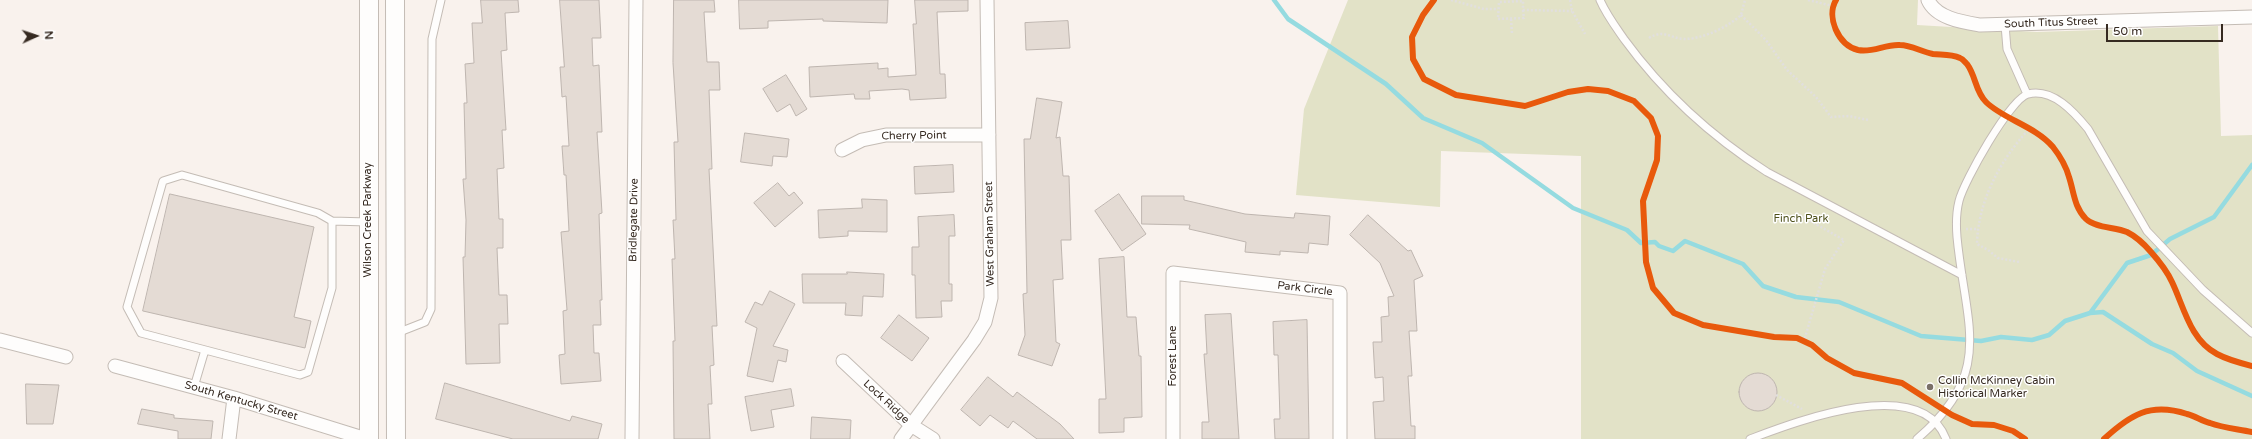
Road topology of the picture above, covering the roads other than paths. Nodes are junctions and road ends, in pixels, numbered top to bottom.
1 (369, 0) edge
2 (395, 0) edge
3 (441, 0) edge
4 (636, 0) edge
5 (987, 0) edge
6 (1600, 0) edge
7 (1928, 1) edge
8 (2252, 17) edge
9 (2006, 25) junction
10 (2027, 94) junction
11 (989, 135) junction
12 (842, 150) dead end
13 (332, 221) junction
14 (368, 222) junction
15 (1173, 273) joint
16 (1962, 275) junction
17 (397, 333) junction
18 (2252, 333) edge
19 (0, 340) edge
20 (205, 350) junction
21 (66, 357) dead end
22 (843, 361) dead end
23 (115, 366) dead end
24 (194, 388) junction
25 (234, 398) junction
26 (1937, 422) junction
27 (911, 425) junction
28 (229, 439) edge
29 (366, 439) edge
30 (369, 439) edge
31 (396, 439) edge
32 (632, 439) edge
33 (901, 439) edge
34 (933, 439) edge
35 (1172, 439) edge
36 (1340, 439) edge
37 (1750, 439) edge
38 (1918, 439) edge
39 (1946, 439) edge

1 - 14 main road, Wilson Creek Parkway
2 - 17 main road
3 - 17 lane
4 - 32 street, Bridlegate Drive
5 - 11 street, West Graham Street
6 - 16 lane
7 - 9 street, South Titus Street
8 - 9 street, South Titus Street
9 - 10 lane
10 - 16 lane
10 - 18 lane
11 - 12 street, Cherry Point
11 - 27 street, West Graham Street
13 - 14 lane
13 - 20 lane
13 - 20 lane
14 - 30 main road, Wilson Creek Parkway
15 - 35 street, Forest Lane
15 - 36 street, Park Circle
16 - 26 lane
17 - 31 main road
19 - 21 street
20 - 24 lane
22 - 27 street, Lock Ridge
23 - 24 street, South Kentucky Street
24 - 25 street, South Kentucky Street
25 - 28 street
25 - 29 street, South Kentucky Street
26 - 37 lane
26 - 38 lane
26 - 39 lane
27 - 33 street, West Graham Street
27 - 34 street, Lock Ridge

